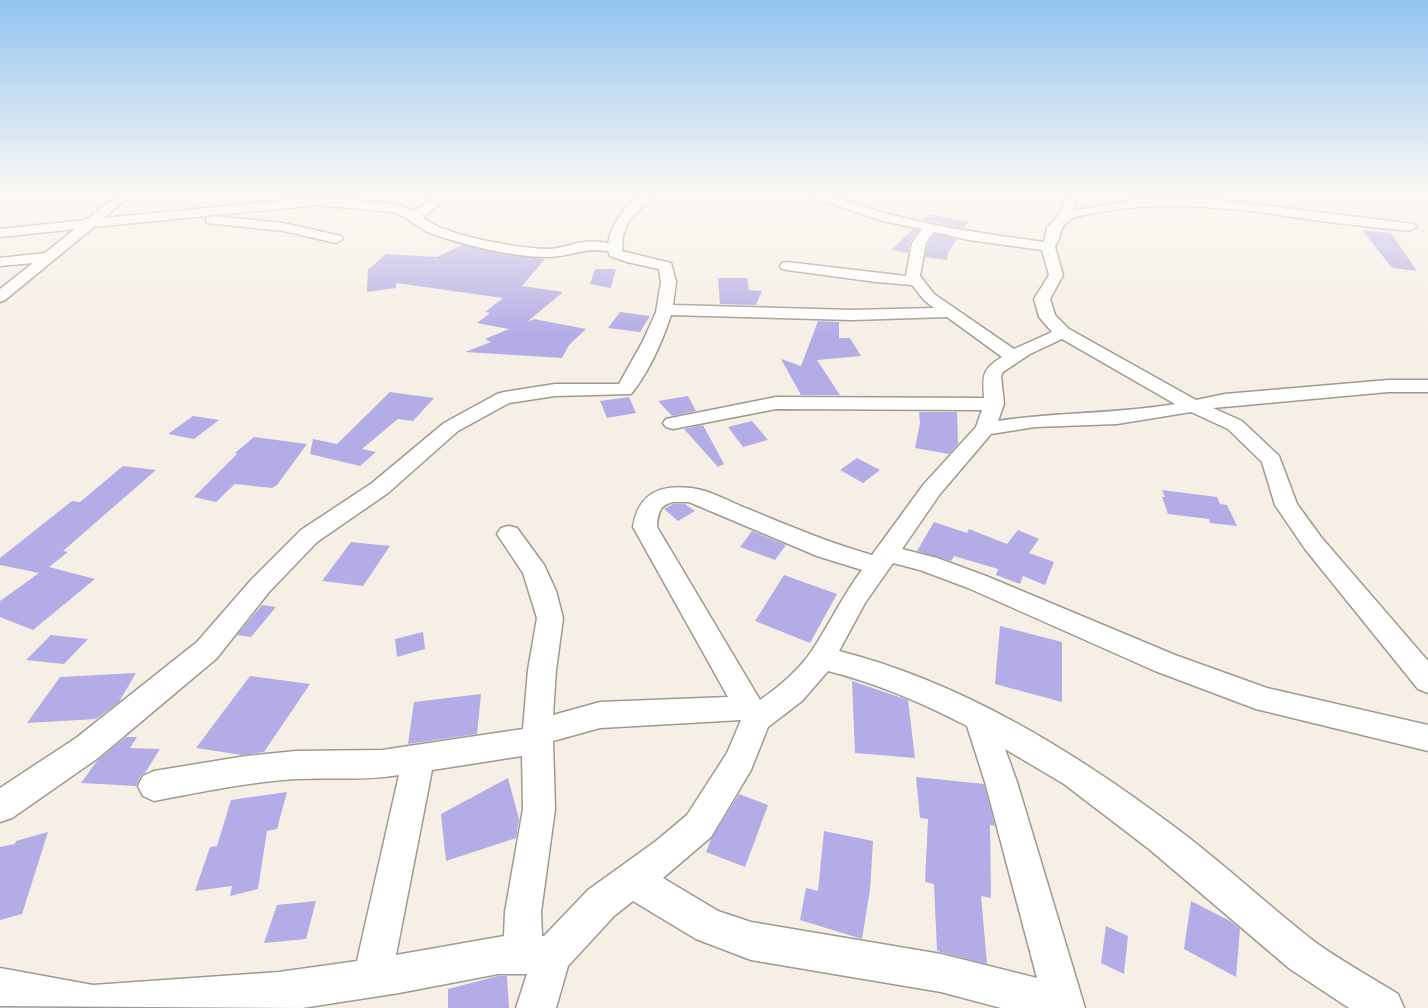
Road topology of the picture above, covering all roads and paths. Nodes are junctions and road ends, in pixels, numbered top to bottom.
1 (69, 240) edge
2 (471, 240) edge
3 (616, 240) edge
4 (921, 240) edge
5 (998, 240) edge
6 (1052, 240) edge
7 (1048, 247) junction
8 (614, 248) junction
9 (47, 257) junction
10 (0, 262) edge
11 (787, 266) dead end
12 (917, 281) junction
13 (0, 296) edge
14 (665, 310) junction
15 (951, 312) junction
16 (1063, 333) junction
17 (1014, 358) junction
18 (1428, 386) edge
19 (1191, 405) junction
20 (990, 416) junction
21 (673, 423) dead end
22 (509, 534) dead end
23 (883, 560) junction
24 (822, 658) junction
25 (1428, 681) edge
26 (753, 713) junction
27 (979, 718) junction
28 (537, 737) junction
29 (1428, 738) edge
30 (418, 758) junction
31 (154, 786) dead end
32 (0, 807) edge
33 (632, 879) junction
34 (538, 955) junction
35 (373, 978) junction
36 (0, 987) edge
37 (1065, 1007) edge
38 (536, 1008) edge
39 (1384, 1008) edge

1 - 9 street
2 - 8 street
3 - 8 street
4 - 12 street
5 - 7 street
6 - 7 street
7 - 16 street
8 - 14 street
9 - 10 street
9 - 13 street
11 - 12 street
12 - 15 street
14 - 15 street
14 - 32 street
15 - 17 street
16 - 17 street
16 - 19 street
17 - 20 street
18 - 19 street
19 - 20 street
19 - 25 street
20 - 21 street
20 - 23 street
22 - 28 street
23 - 24 street
23 - 26 street
23 - 29 street
24 - 26 street
24 - 27 street
26 - 28 street
26 - 33 street
27 - 37 street
27 - 39 street
28 - 30 street
28 - 34 street
30 - 31 street
30 - 35 street
33 - 34 street
33 - 37 street
34 - 35 street
34 - 38 street
35 - 36 street

